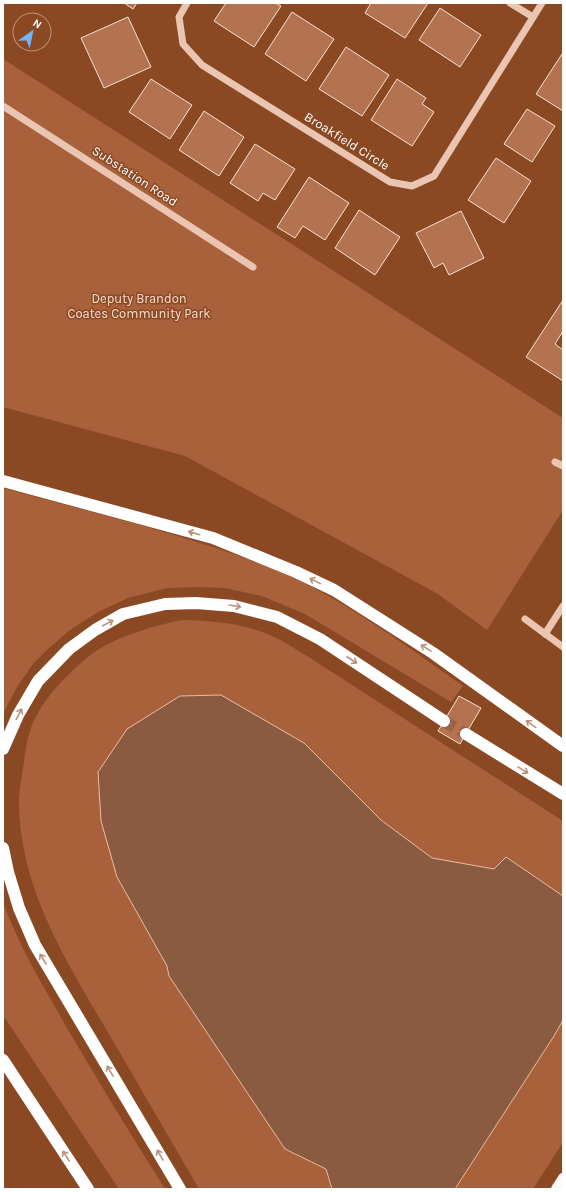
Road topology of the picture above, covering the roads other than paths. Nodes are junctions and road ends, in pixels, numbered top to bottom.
1 (187, 3) edge
2 (510, 3) edge
3 (542, 3) edge
4 (533, 17) junction
5 (3, 106) edge
6 (253, 267) dead end
7 (555, 462) dead end
8 (563, 466) edge
9 (3, 482) edge
10 (563, 606) edge
11 (525, 619) dead end
12 (545, 634) junction
13 (563, 647) edge
14 (444, 721) tunnel mouth
15 (466, 734) tunnel mouth
16 (563, 746) edge
17 (3, 749) edge
18 (563, 794) edge
19 (3, 848) edge
20 (3, 1060) edge
21 (563, 1178) edge
22 (88, 1189) edge
23 (180, 1189) edge
24 (556, 1189) edge

1 - 4 street, Broakfield Circle
2 - 4 street
3 - 4 street, Broakfield Circle
5 - 6 street, Substation Road
7 - 8 street
16 -> 9 highway
10 - 12 street
11 - 12 street
12 - 13 street
17 -> 14 highway
15 -> 18 highway
23 -> 19 highway
22 -> 20 highway
21 - 24 main road

